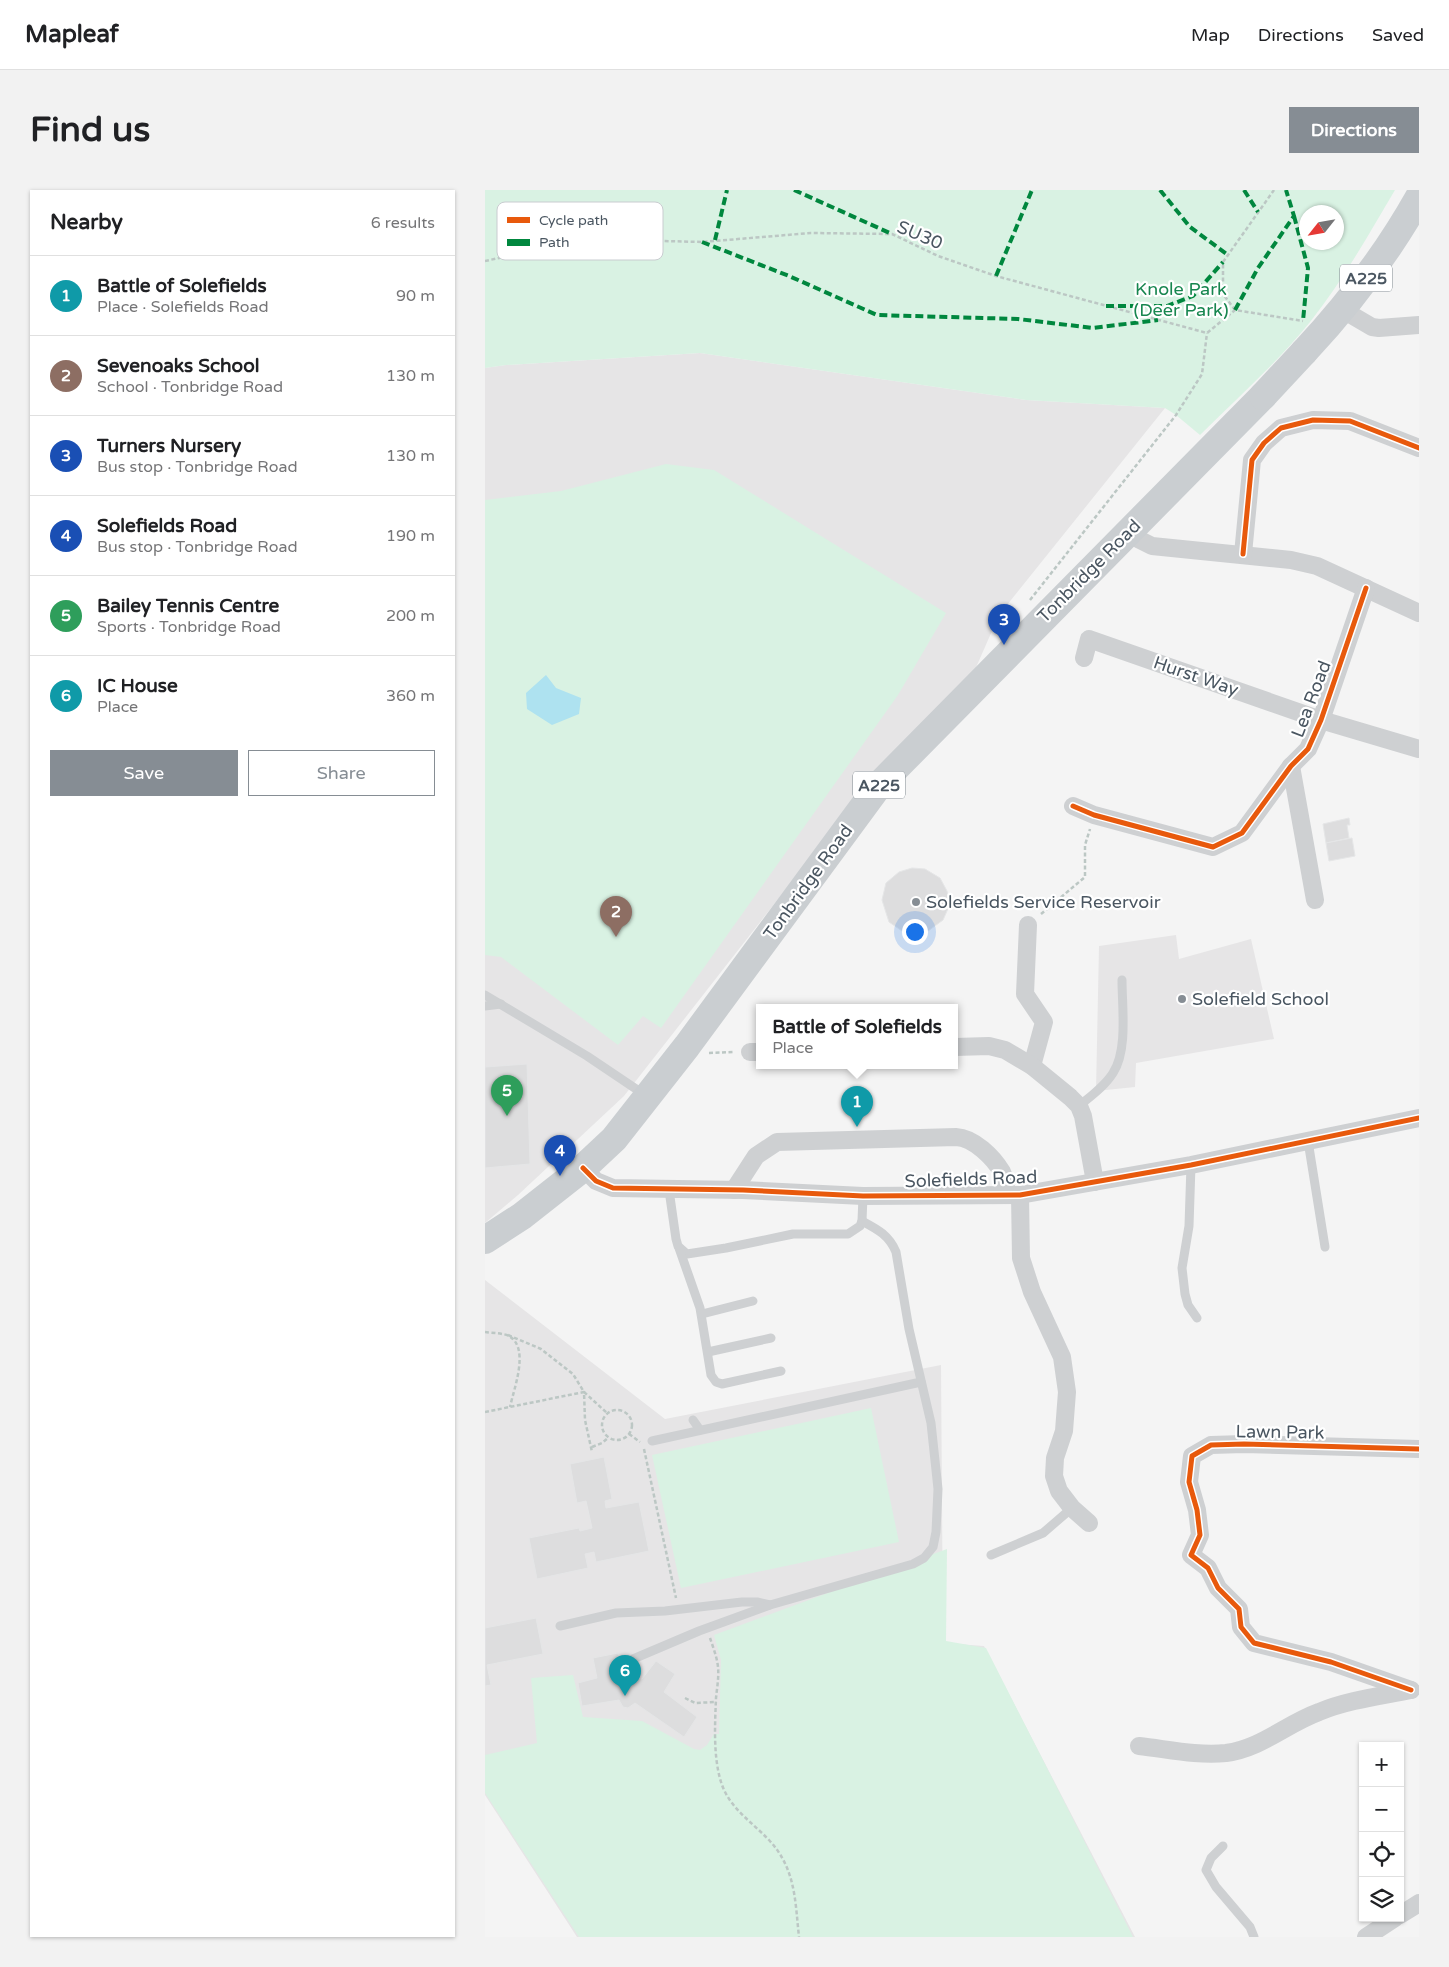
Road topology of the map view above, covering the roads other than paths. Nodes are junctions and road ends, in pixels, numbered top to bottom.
1 (1419, 197) edge
2 (1336, 317) junction
3 (1419, 325) edge
4 (1419, 448) edge
5 (1129, 530) junction
6 (1243, 554) junction
7 (1366, 588) junction
8 (1419, 613) edge
9 (1084, 658) dead end
10 (1321, 720) junction
11 (1419, 749) edge
12 (1291, 766) junction
13 (1073, 806) dead end
14 (1315, 900) dead end
15 (1028, 925) road end
16 (1121, 980) dead end
17 (485, 995) edge
18 (501, 1004) junction
19 (485, 1006) edge
20 (958, 1047) edge
21 (1032, 1066) junction
22 (647, 1097) junction
23 (1079, 1106) junction
24 (1419, 1118) edge
25 (1308, 1141) junction
26 (1191, 1165) junction
27 (583, 1168) junction
28 (1095, 1182) junction
29 (669, 1190) junction
30 (735, 1190) junction
31 (1014, 1195) junction
32 (863, 1196) junction
33 (862, 1221) junction
34 (485, 1240) edge
35 (678, 1246) junction
36 (1325, 1247) dead end
37 (753, 1301) dead end
38 (702, 1314) junction
39 (1197, 1318) dead end
40 (771, 1338) dead end
41 (708, 1352) junction
42 (781, 1371) dead end
43 (921, 1382) junction
44 (693, 1420) dead end
45 (700, 1430) junction
46 (652, 1441) dead end
47 (1419, 1449) edge
48 (1072, 1508) junction
49 (1089, 1523) dead end
50 (991, 1555) dead end
51 (771, 1606) junction
52 (560, 1626) dead end
53 (633, 1659) dead end
54 (1415, 1692) edge
55 (1139, 1746) dead end
56 (1223, 1846) dead end
57 (1419, 1903) edge
58 (1404, 1912) edge
59 (1389, 1922) edge
60 (1254, 1937) edge
61 (1366, 1937) edge

1 - 2 main road, A225
2 - 3 street
2 - 5 main road, Tonbridge Road / A225, bridge
4 - 6 street
5 - 6 street
5 - 22 main road, Tonbridge Road / A225
6 - 7 street
7 - 8 street
7 - 10 street, Lea Road
9 - 10 street, Hurst Way
10 - 11 street, Hurst Way
10 - 12 street, Lea Road
12 - 13 street, Lea Road
12 - 14 street
15 - 21 street
16 - 23 lane
17 - 18 lane
18 - 19 lane
18 - 22 lane
20 - 21 street
21 - 23 street
22 - 27 main road, Tonbridge Road / A225
23 - 28 street
24 - 25 street, Solefields Road
25 - 26 street, Solefields Road
25 - 36 lane
26 - 28 street, Solefields Road
26 - 39 lane
27 - 29 street, Solefields Road
27 - 34 main road, Tonbridge Road / A225
28 - 31 street, Solefields Road
29 - 30 street, Solefields Road
29 - 35 lane
30 - 31 street
30 - 32 street, Solefields Road
31 - 32 street, Solefields Road
31 - 48 street
32 - 33 lane
33 - 35 lane
33 - 43 lane
35 - 38 lane
37 - 38 lane
38 - 41 lane
40 - 41 lane
41 - 42 lane
43 - 45 lane
43 - 51 lane
44 - 45 lane
45 - 46 lane
47 - 54 street, Lawn Park
48 - 49 street
48 - 50 lane
51 - 52 lane
51 - 53 lane
54 - 55 street
56 - 60 lane
57 - 58 street
59 - 61 street

